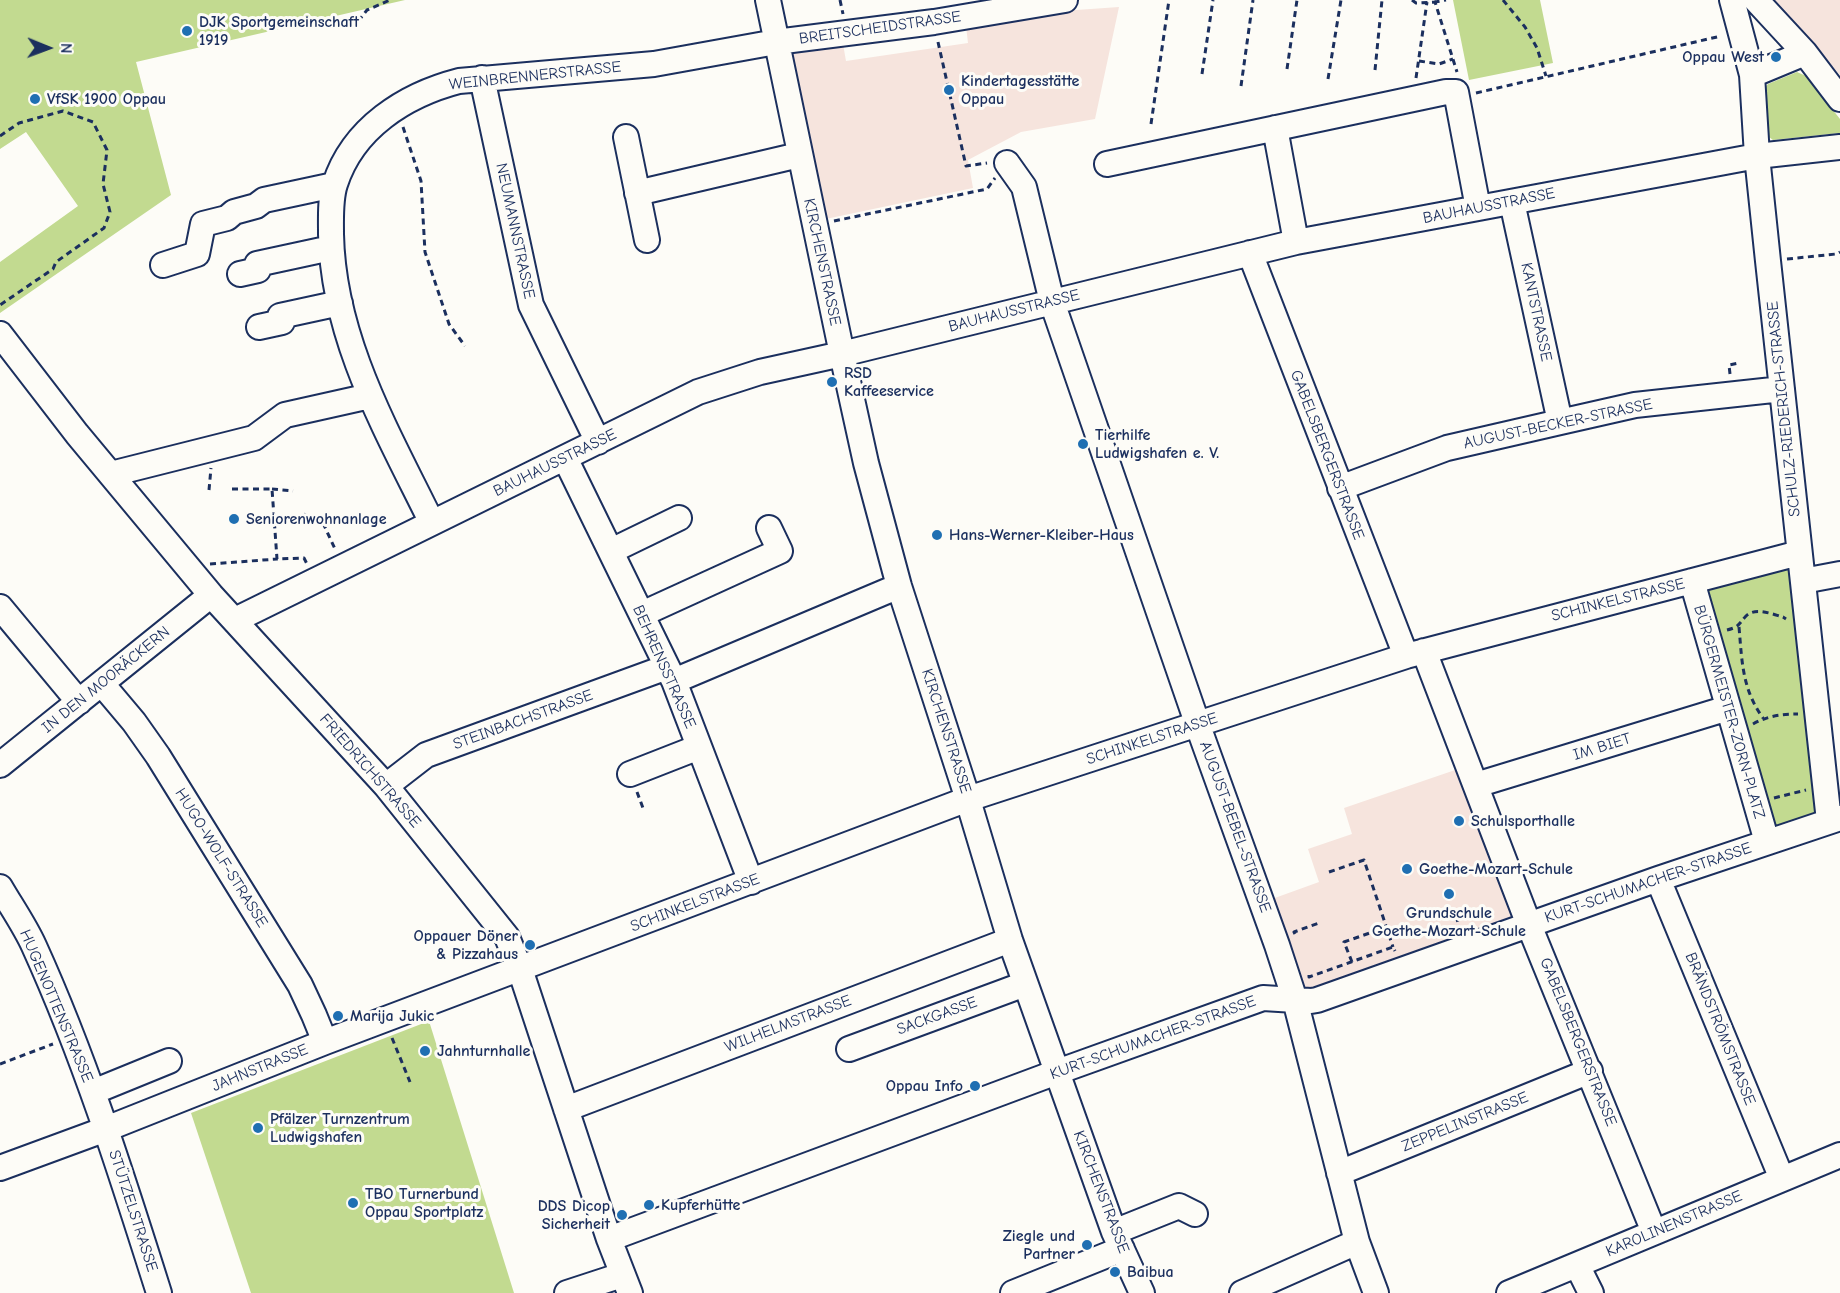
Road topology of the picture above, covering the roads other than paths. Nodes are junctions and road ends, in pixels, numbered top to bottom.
1 (768, 0) edge
2 (1065, 0) edge
3 (1732, 0) edge
4 (1756, 0) edge
5 (983, 7) edge
6 (776, 42) junction
7 (1805, 53) junction
8 (1752, 75) junction
9 (482, 78) junction
10 (1840, 99) edge
11 (1275, 128) junction
12 (626, 137) dead end
13 (1840, 147) edge
14 (799, 155) junction
15 (1757, 156) junction
16 (1007, 163) road end
17 (1107, 164) dead end
18 (334, 185) junction
19 (637, 193) junction
20 (1512, 202) junction
21 (1478, 208) junction
22 (646, 240) dead end
23 (1296, 242) junction
24 (331, 248) junction
25 (1250, 253) junction
26 (163, 265) dead end
27 (240, 274) dead end
28 (1052, 302) junction
29 (340, 303) junction
30 (259, 327) dead end
31 (0, 334) edge
32 (842, 354) junction
33 (1782, 389) junction
34 (370, 396) junction
35 (1560, 422) junction
36 (598, 442) junction
37 (565, 458) junction
38 (111, 474) junction
39 (1340, 488) junction
40 (680, 518) dead end
41 (432, 523) junction
42 (769, 528) dead end
43 (610, 551) junction
44 (1799, 553) junction
45 (1840, 574) edge
46 (1692, 581) junction
47 (1803, 581) junction
48 (899, 586) junction
49 (212, 595) junction
50 (0, 607) edge
51 (642, 614) junction
52 (235, 620) junction
53 (1415, 653) junction
54 (671, 674) junction
55 (102, 684) junction
56 (79, 702) junction
57 (1728, 708) junction
58 (1198, 724) junction
59 (699, 747) junction
60 (0, 765) edge
61 (630, 774) dead end
62 (1476, 785) junction
63 (386, 786) junction
64 (968, 799) junction
65 (1835, 819) edge
66 (1767, 842) junction
67 (1658, 879) junction
68 (751, 882) junction
69 (0, 887) edge
70 (1529, 925) junction
71 (1010, 940) junction
72 (520, 969) junction
73 (1025, 984) junction
74 (1295, 1000) junction
75 (325, 1042) junction
76 (849, 1049) dead end
77 (169, 1061) dead end
78 (1590, 1071) junction
79 (1057, 1072) junction
80 (93, 1092) junction
81 (566, 1109) junction
82 (106, 1129) junction
83 (1840, 1155) edge
84 (0, 1168) edge
85 (1339, 1173) junction
86 (1782, 1179) junction
87 (1195, 1214) dead end
88 (1654, 1232) junction
89 (609, 1239) junction
90 (1118, 1241) junction
91 (1357, 1242) junction
92 (1576, 1265) junction
93 (626, 1284) edge
94 (159, 1293) edge
95 (567, 1293) edge
96 (1013, 1293) edge
97 (1142, 1293) edge
98 (1242, 1293) edge
99 (1376, 1293) edge
100 (1509, 1293) edge
101 (1592, 1293) edge

1 - 6 street, KIRCHENSTRASSE
2 - 5 street, BREITSCHEIDSTRASSE
3 - 8 street, SCHULZ-RIEDERICH-STRASSE
4 - 7 street
5 - 6 street, BREITSCHEIDSTRASSE
6 - 9 street, WEINBRENNERSTRASSE
6 - 14 street, KIRCHENSTRASSE
7 - 8 street
7 - 10 street
8 - 15 street, SCHULZ-RIEDERICH-STRASSE
9 - 18 street, WEINBRENNERSTRASSE
9 - 36 street, NEUMANNSTRASSE
11 - 17 street
11 - 21 street
11 - 23 street
12 - 19 street
13 - 15 street, BAUHAUSSTRASSE
14 - 19 street
14 - 32 street, KIRCHENSTRASSE
15 - 20 street, BAUHAUSSTRASSE
15 - 33 street, SCHULZ-RIEDERICH-STRASSE
16 - 28 street, AUGUST-BEBEL-STRASSE
18 - 24 street, WEINBRENNERSTRASSE
18 - 26 street
19 - 22 street
20 - 21 street, BAUHAUSSTRASSE
20 - 35 street, KANTSTRASSE
21 - 23 street, BAUHAUSSTRASSE
23 - 25 street, BAUHAUSSTRASSE
24 - 27 street
24 - 29 street, WEINBRENNERSTRASSE
25 - 28 street, BAUHAUSSTRASSE
25 - 39 street, GABELSBERGERSTRASSE
28 - 32 street, BAUHAUSSTRASSE
28 - 58 street, AUGUST-BEBEL-STRASSE
29 - 30 street
29 - 34 street, WEINBRENNERSTRASSE
31 - 38 street, FRIEDRICHSTRASSE
32 - 36 street, BAUHAUSSTRASSE
32 - 48 street, KIRCHENSTRASSE
33 - 35 street, AUGUST-BECKER-STRASSE
33 - 44 street, SCHULZ-RIEDERICH-STRASSE
34 - 38 street
34 - 41 street, WEINBRENNERSTRASSE
35 - 39 street, AUGUST-BECKER-STRASSE
36 - 37 street, BAUHAUSSTRASSE
37 - 41 street, BAUHAUSSTRASSE
37 - 43 street, BEHRENSSTRASSE
38 - 49 street, FRIEDRICHSTRASSE
39 - 53 street, GABELSBERGERSTRASSE
40 - 43 street
41 - 52 street, BAUHAUSSTRASSE
42 - 51 street
43 - 51 street, BEHRENSSTRASSE
44 - 46 street, SCHINKELSTRASSE
44 - 47 street, SCHULZ-RIEDERICH-STRASSE
45 - 47 street
46 - 53 street, SCHINKELSTRASSE
46 - 57 street, BÜRGERMEISTER-ZORN-PLATZ
47 - 65 street, SCHULZ-RIEDERICH-STRASSE
48 - 54 street, STEINBACHSTRASSE
48 - 64 street, KIRCHENSTRASSE
49 - 52 street, FRIEDRICHSTRASSE
49 - 55 street, IN DEN MOORÄCKERN
50 - 56 street
51 - 54 street, BEHRENSSTRASSE
52 - 63 street, FRIEDRICHSTRASSE
53 - 58 street, SCHINKELSTRASSE
53 - 62 street, GABELSBERGERSTRASSE
54 - 59 street, BEHRENSSTRASSE
54 - 63 street, STEINBACHSTRASSE
55 - 56 street, IN DEN MOORÄCKERN
55 - 75 street, HUGO-WOLF-STRASSE
56 - 60 street, IN DEN MOORÄCKERN
57 - 62 street, IM BIET
57 - 66 street, BÜRGERMEISTER-ZORN-PLATZ
58 - 64 street, SCHINKELSTRASSE
58 - 74 street, AUGUST-BEBEL-STRASSE
59 - 61 street
59 - 68 street, BEHRENSSTRASSE
62 - 70 street, GABELSBERGERSTRASSE
63 - 72 street, FRIEDRICHSTRASSE
64 - 68 street, SCHINKELSTRASSE
64 - 71 street, KIRCHENSTRASSE
65 - 66 street, KURT-SCHUMACHER-STRASSE
66 - 67 street, KURT-SCHUMACHER-STRASSE
67 - 70 street, KURT-SCHUMACHER-STRASSE
67 - 86 street, BRÄNDSTRÖMSTRASSE
68 - 72 street, SCHINKELSTRASSE
69 - 80 street, HUGENOTTENSTRASSE
70 - 74 street, KURT-SCHUMACHER-STRASSE
70 - 78 street, GABELSBERGERSTRASSE
71 - 73 street, KIRCHENSTRASSE
71 - 81 street, WILHELMSTRASSE
72 - 75 street, JAHNSTRASSE
72 - 81 street, FRIEDRICHSTRASSE
73 - 76 street, SACKGASSE
73 - 79 street, KIRCHENSTRASSE
74 - 79 street, KURT-SCHUMACHER-STRASSE
74 - 85 street, AUGUST-BEBEL-STRASSE
75 - 82 street, JAHNSTRASSE
77 - 80 street
78 - 85 street, ZEPPELINSTRASSE
78 - 88 street, GABELSBERGERSTRASSE
79 - 89 street, KURT-SCHUMACHER-STRASSE
79 - 90 street, KIRCHENSTRASSE
80 - 82 street, HUGENOTTENSTRASSE
81 - 89 street, FRIEDRICHSTRASSE
82 - 84 street, JAHNSTRASSE
82 - 94 street, STÜTZELSTRASSE
83 - 86 street, KAROLINENSTRASSE
85 - 91 street, AUGUST-BEBEL-STRASSE
86 - 88 street, KAROLINENSTRASSE
87 - 90 street
88 - 92 street, KAROLINENSTRASSE
89 - 93 street, FRIEDRICHSTRASSE
90 - 96 street
90 - 97 street, KIRCHENSTRASSE
91 - 98 street
91 - 99 street, AUGUST-BEBEL-STRASSE
92 - 100 street, KAROLINENSTRASSE
92 - 101 street
93 - 95 street, FRIEDRICHSTRASSE

